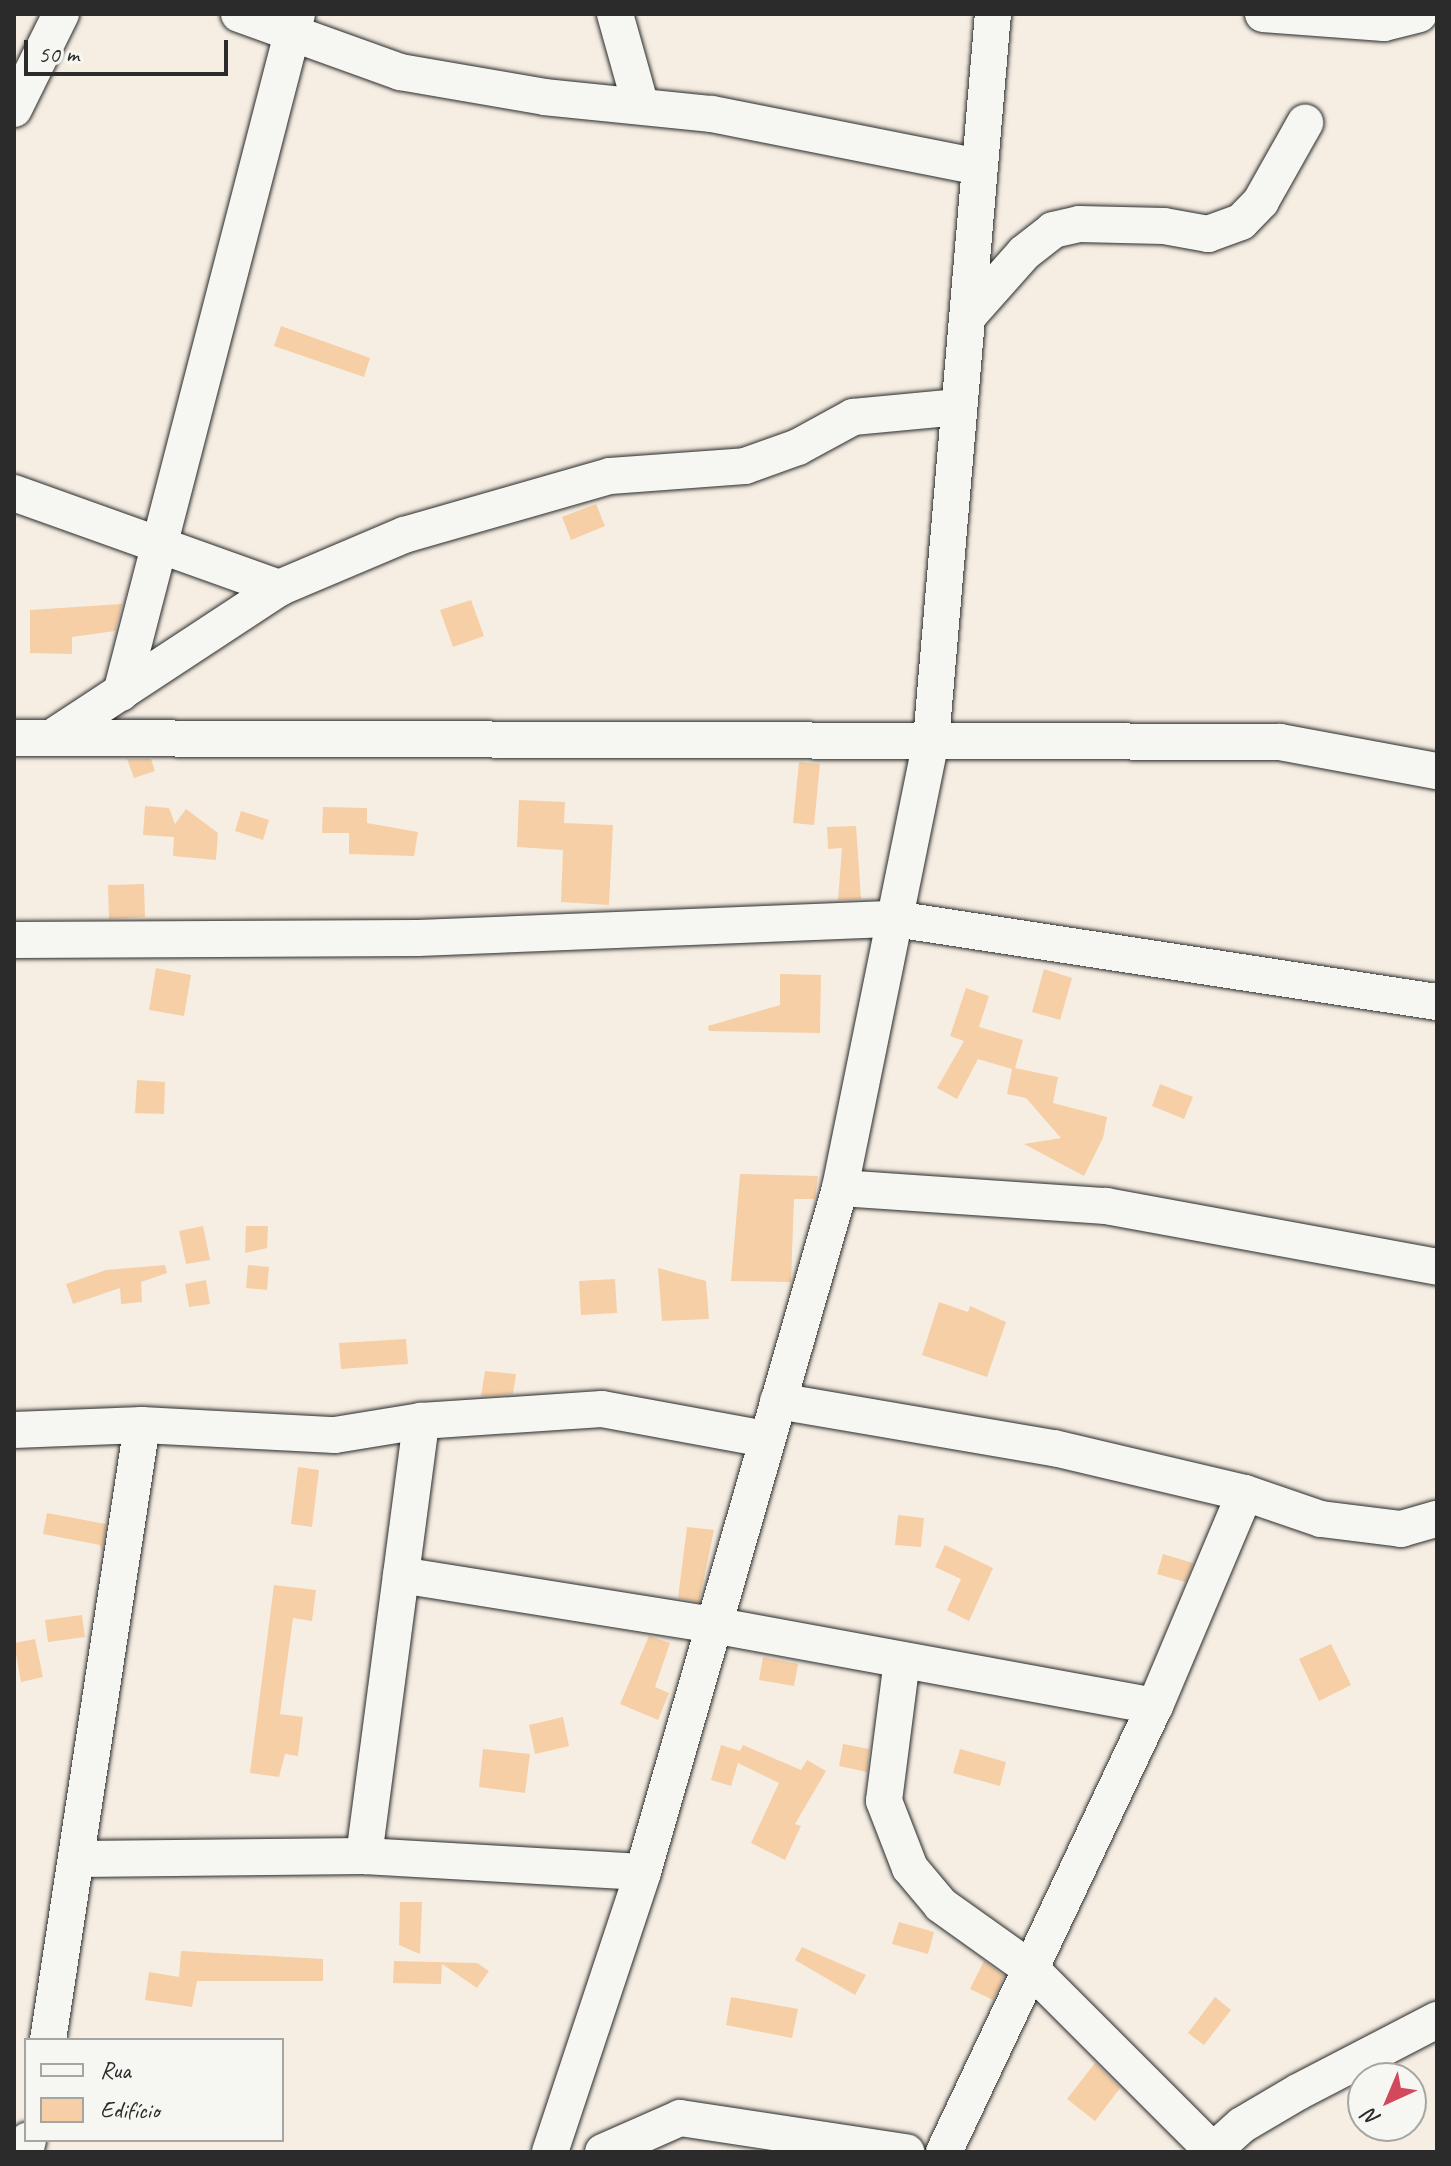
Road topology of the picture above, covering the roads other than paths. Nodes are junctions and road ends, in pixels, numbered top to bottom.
1 (61, 14) edge
2 (239, 14) edge
3 (615, 14) edge
4 (993, 14) edge
5 (1263, 14) edge
6 (1419, 14) edge
7 (294, 24) edge
8 (640, 103) junction
9 (14, 109) edge
10 (1305, 123) dead end
11 (979, 167) junction
12 (969, 315) junction
13 (959, 407) junction
14 (14, 493) edge
15 (157, 544) junction
16 (279, 588) junction
17 (121, 693) junction
18 (57, 734) junction
19 (14, 738) edge
20 (931, 741) junction
21 (1437, 771) edge
22 (895, 919) junction
23 (14, 940) edge
24 (1437, 1002) edge
25 (840, 1188) junction
26 (1437, 1267) edge
27 (778, 1401) junction
28 (421, 1421) junction
29 (142, 1425) junction
30 (14, 1430) edge
31 (765, 1439) junction
32 (1245, 1493) junction
33 (1437, 1519) edge
34 (401, 1575) junction
35 (713, 1625) junction
36 (902, 1660) junction
37 (1155, 1706) junction
38 (364, 1856) junction
39 (79, 1859) junction
40 (643, 1872) junction
41 (1032, 1970) junction
42 (1437, 2020) edge
43 (48, 2038) edge
44 (550, 2152) edge
45 (603, 2152) edge
46 (906, 2152) edge
47 (944, 2152) edge
48 (1213, 2152) edge

1 - 9 street
2 - 7 street
3 - 8 street
4 - 11 street
5 - 6 street
7 - 8 street
7 - 15 street
8 - 11 street
10 - 12 street
11 - 12 street
12 - 13 street
13 - 16 street
13 - 20 street
14 - 15 street
15 - 16 street
15 - 17 street
16 - 17 street
17 - 18 street
18 - 19 street
18 - 20 street
20 - 21 street
20 - 22 street
22 - 23 street
22 - 24 street
22 - 25 street
25 - 26 street
25 - 27 street
27 - 31 street
27 - 32 street
28 - 29 street
28 - 31 street
28 - 34 street
29 - 30 street
29 - 39 street
31 - 35 street
32 - 33 street
32 - 37 street
34 - 35 street
34 - 38 street
35 - 36 street
35 - 40 street
36 - 37 street
36 - 41 street
37 - 41 street
38 - 39 street
38 - 40 street
39 - 43 street
40 - 44 street
41 - 47 street
41 - 48 street
42 - 48 street
45 - 46 street

